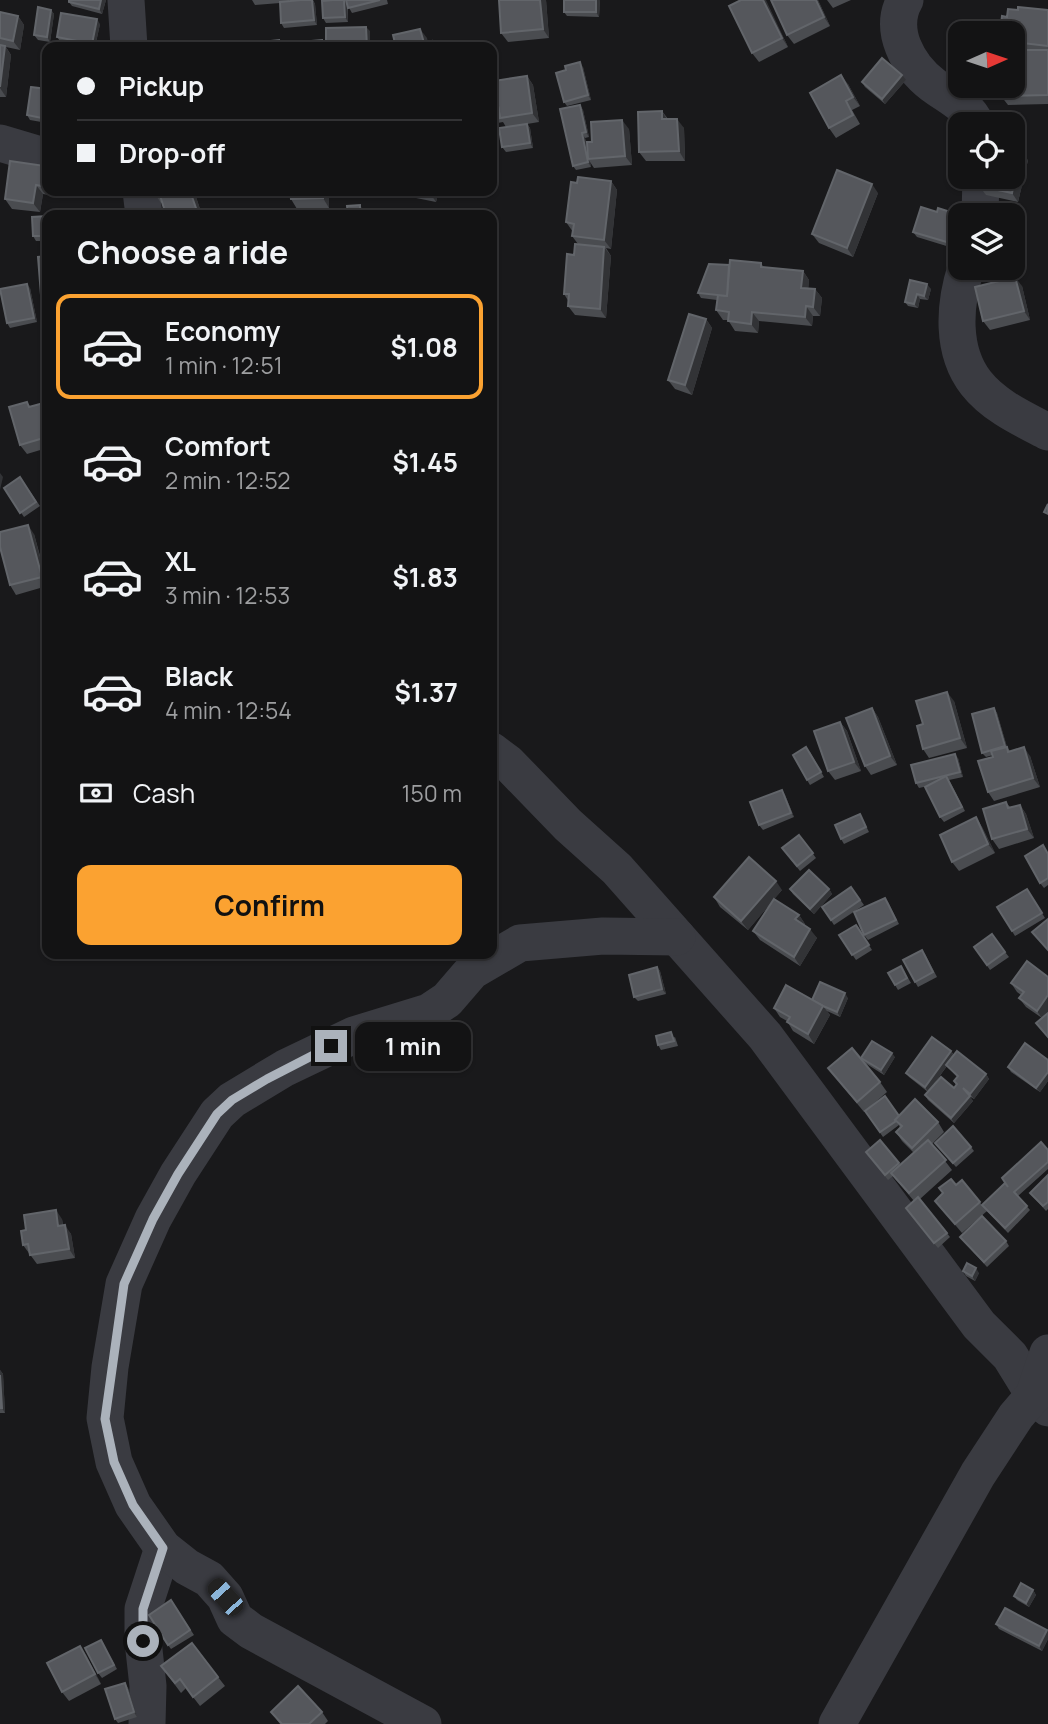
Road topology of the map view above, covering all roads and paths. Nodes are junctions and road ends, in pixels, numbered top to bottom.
1 (126, 0) edge
2 (905, 0) edge
3 (129, 42) edge
4 (970, 112) edge
5 (2, 154) edge
6 (42, 157) edge
7 (962, 280) edge
8 (1048, 432) edge
9 (497, 755) edge
10 (677, 937) junction
11 (497, 956) edge
12 (493, 959) edge
13 (1048, 1353) edge
14 (1041, 1401) edge
15 (163, 1548) junction
16 (147, 1724) edge
17 (423, 1724) edge
18 (837, 1724) edge

1 - 3 street
2 - 4 street
5 - 6 street
7 - 8 street
9 - 10 street
10 - 11 street
10 - 14 street
12 - 15 street
13 - 14 street
14 - 18 street
15 - 16 street
15 - 17 street

